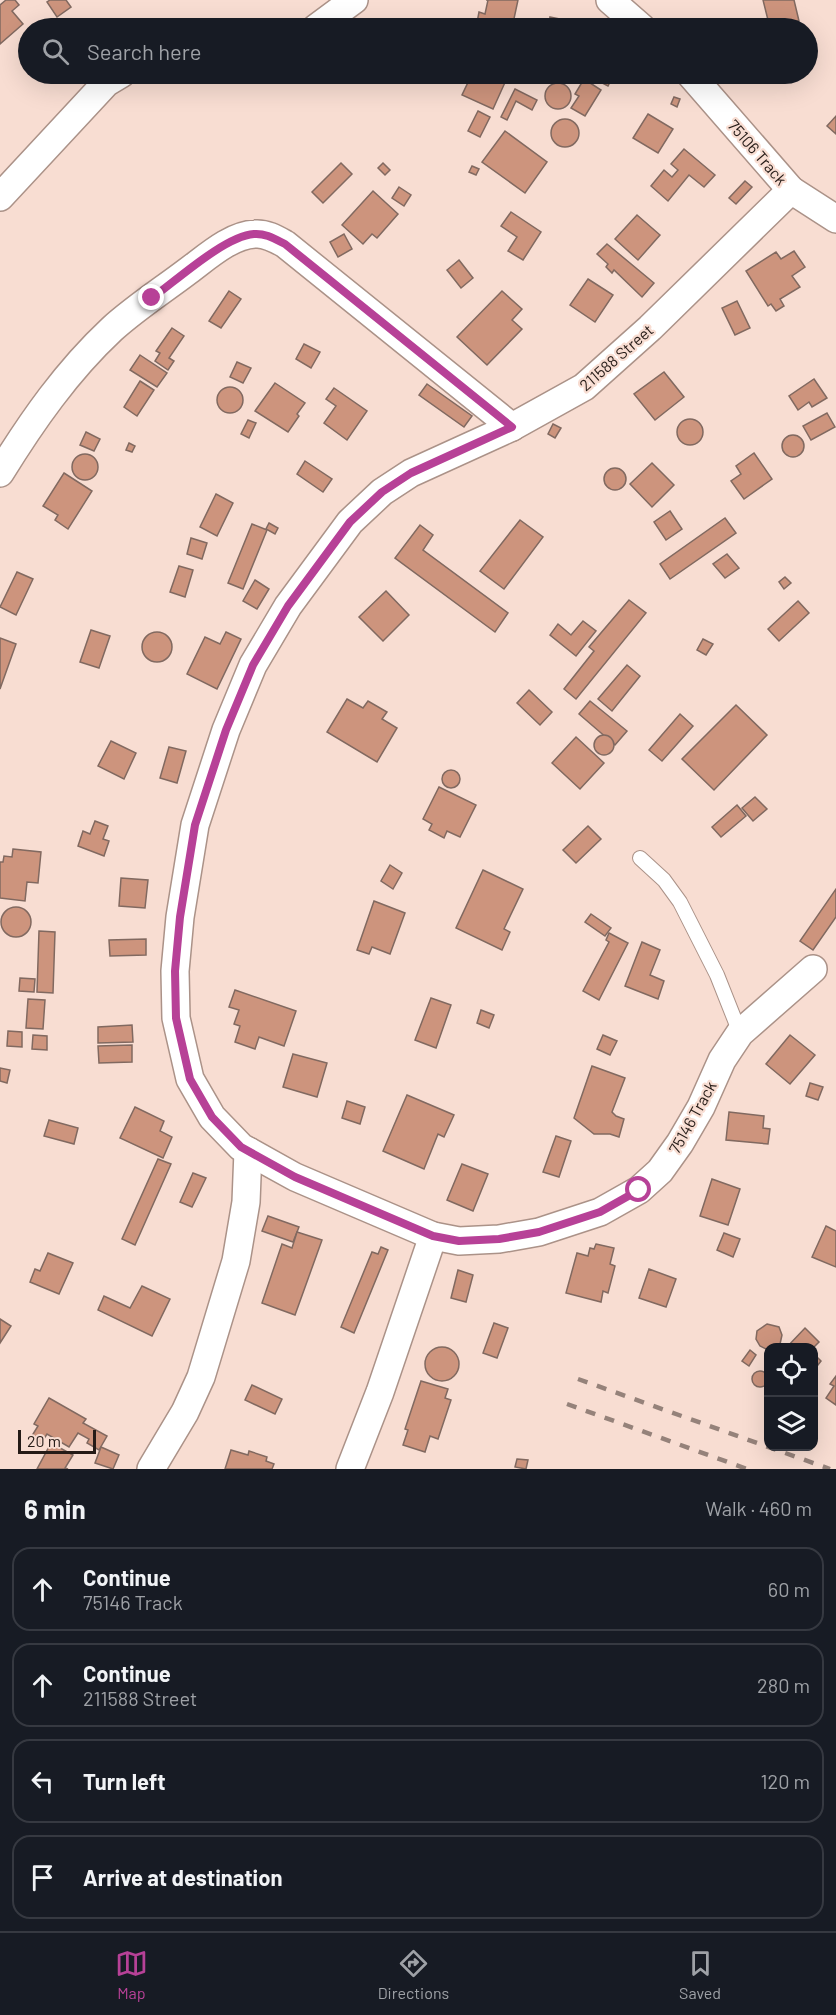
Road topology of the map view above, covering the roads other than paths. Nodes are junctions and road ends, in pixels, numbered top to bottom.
1 (354, 0) edge
2 (610, 0) edge
3 (330, 18) edge
4 (631, 18) edge
5 (105, 84) edge
6 (699, 84) edge
7 (791, 190) junction
8 (0, 197) edge
9 (836, 219) edge
10 (512, 427) junction
11 (0, 473) edge
12 (640, 858) dead end
13 (813, 969) dead end
14 (740, 1033) junction
15 (248, 1151) junction
16 (433, 1236) junction
17 (151, 1469) edge
18 (350, 1469) edge

1 - 3 street
2 - 4 street
5 - 8 street
6 - 7 street, 75106 Track
7 - 9 street, 75106 Track
7 - 10 street, 211588 Street
10 - 11 street
10 - 15 street, 211588 Street
12 - 14 lane
13 - 14 street, 75146 Track
14 - 16 street, 75146 Track
15 - 16 street, 211588 Street
15 - 17 street
16 - 18 street

